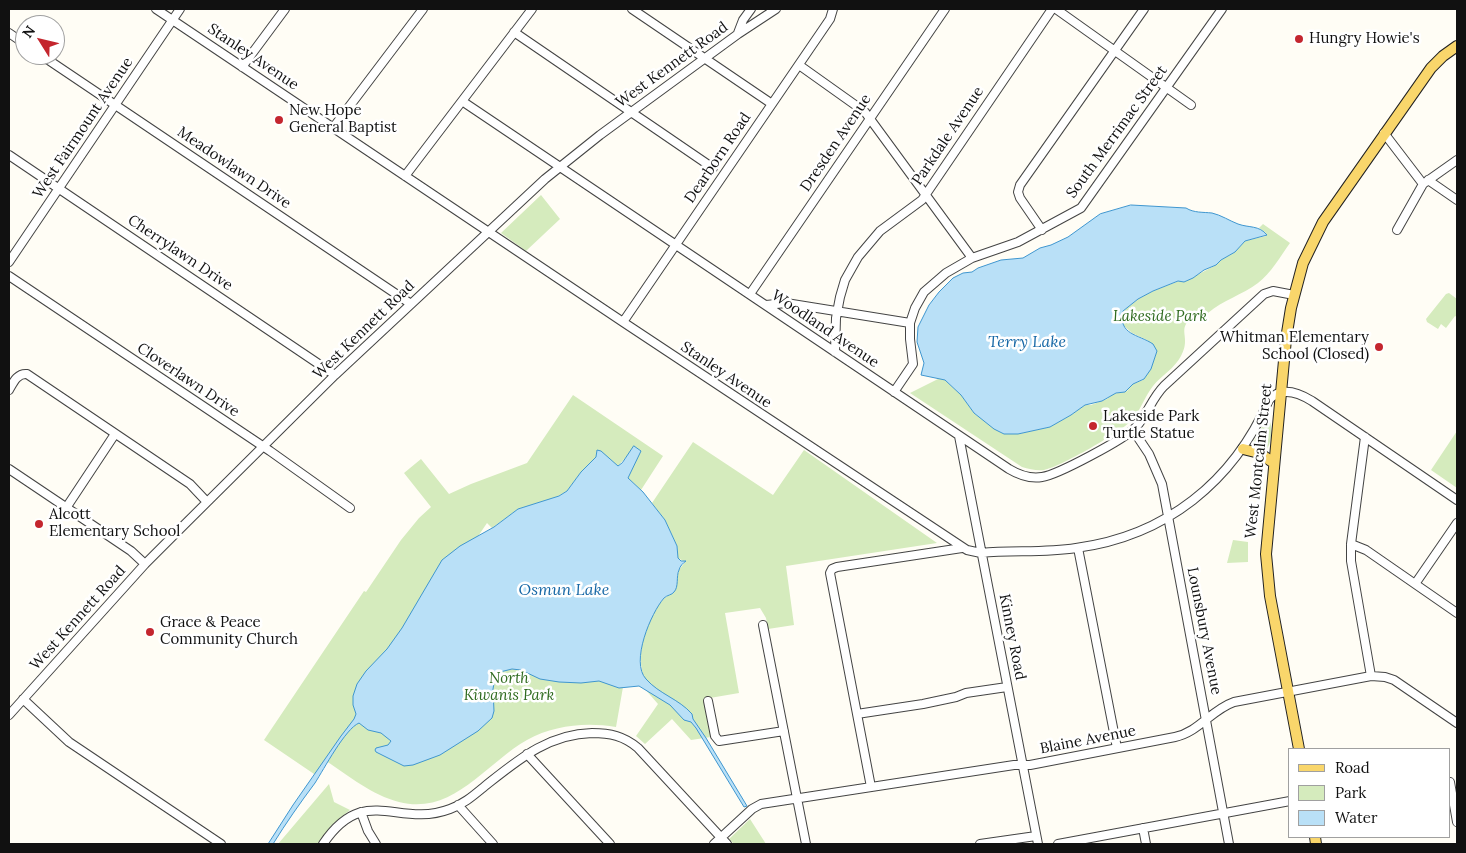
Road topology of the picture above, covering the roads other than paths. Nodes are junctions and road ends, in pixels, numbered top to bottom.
1 (156, 9) edge
2 (180, 9) edge
3 (285, 9) edge
4 (423, 9) edge
5 (532, 9) edge
6 (751, 9) edge
7 (776, 9) edge
8 (834, 9) edge
9 (945, 9) edge
10 (1052, 9) edge
11 (1056, 9) edge
12 (1144, 9) edge
13 (1222, 9) edge
14 (637, 10) edge
15 (172, 20) junction
16 (514, 32) junction
17 (738, 34) junction
18 (1457, 46) edge
19 (1115, 50) junction
20 (705, 58) junction
21 (56, 65) edge
22 (799, 65) junction
23 (242, 67) junction
24 (1166, 87) junction
25 (462, 102) junction
26 (772, 104) junction
27 (115, 105) junction
28 (1192, 105) dead end
29 (631, 112) junction
30 (870, 118) junction
31 (333, 128) junction
32 (1384, 133) junction
33 (9, 155) edge
34 (1457, 160) edge
35 (558, 167) junction
36 (713, 168) dead end
37 (405, 176) junction
38 (1425, 182) junction
39 (59, 188) junction
40 (925, 194) junction
41 (1457, 200) edge
42 (1042, 230) junction
43 (1397, 230) dead end
44 (488, 232) junction
45 (676, 245) junction
46 (972, 258) junction
47 (9, 262) edge
48 (9, 276) edge
49 (750, 294) junction
50 (1294, 295) junction
51 (411, 304) junction
52 (766, 305) junction
53 (837, 311) junction
54 (622, 322) junction
55 (910, 323) junction
56 (835, 352) junction
57 (336, 375) junction
58 (9, 390) edge
59 (894, 392) junction
60 (1281, 392) junction
61 (1133, 430) junction
62 (115, 434) junction
63 (959, 436) junction
64 (1365, 437) junction
65 (263, 447) junction
66 (1243, 449) junction
67 (1274, 463) junction
68 (9, 469) edge
69 (1457, 500) edge
70 (207, 502) junction
71 (66, 508) junction
72 (350, 508) dead end
73 (1168, 517) junction
74 (1457, 523) edge
75 (1351, 544) junction
76 (962, 548) junction
77 (1078, 548) junction
78 (981, 552) junction
79 (145, 564) junction
80 (1416, 584) junction
81 (1457, 613) edge
82 (763, 625) dead end
83 (1372, 676) junction
84 (1007, 687) junction
85 (1288, 692) junction
86 (22, 699) junction
87 (708, 701) dead end
88 (9, 714) edge
89 (857, 714) junction
90 (1206, 720) junction
91 (1457, 723) edge
92 (784, 731) junction
93 (1117, 748) junction
94 (1298, 748) edge
95 (527, 754) junction
96 (1022, 764) junction
97 (871, 787) junction
98 (1451, 788) edge
99 (797, 799) junction
100 (1288, 801) edge
101 (458, 806) junction
102 (362, 812) junction
103 (1224, 813) junction
104 (1457, 822) edge
105 (1143, 828) junction
106 (1036, 836) junction
107 (721, 838) junction
108 (221, 844) edge
109 (323, 844) edge
110 (376, 844) edge
111 (493, 844) edge
112 (610, 844) edge
113 (714, 844) edge
114 (727, 844) edge
115 (806, 844) edge
116 (980, 844) edge
117 (1038, 844) edge
118 (1058, 844) edge
119 (1146, 844) edge
120 (1230, 844) edge

1 - 15 street, Stanley Avenue
2 - 15 street, West Fairmount Avenue
3 - 23 street
4 - 31 street
5 - 16 street
6 - 17 street
7 - 17 street, West Kennett Road
8 - 22 street, Dearborn Road
9 - 30 street, Dresden Avenue
10 - 40 street, Parkdale Avenue
11 - 19 street
12 - 19 street
13 - 24 street, South Merrimac Street
14 - 20 street
15 - 23 street, Stanley Avenue
15 - 27 street, West Fairmount Avenue
16 - 25 street
16 - 29 street
17 - 20 street, West Kennett Road
18 - 32 main road, West Montcalm Street
19 - 24 street
19 - 42 street
20 - 26 street
20 - 29 street, West Kennett Road
21 - 27 street, Meadowlawn Drive
22 - 26 street, Dearborn Road
22 - 30 street
23 - 31 street, Stanley Avenue
24 - 28 street
24 - 42 street, South Merrimac Street
25 - 35 street, Woodland Avenue
25 - 37 street
26 - 45 street, Dearborn Road
27 - 39 street, West Fairmount Avenue
27 - 51 street, Meadowlawn Drive
29 - 35 street, West Kennett Road
29 - 36 street
30 - 40 street
30 - 49 street, Dresden Avenue
31 - 37 street, Stanley Avenue
32 - 38 street
32 - 50 main road, West Montcalm Street
33 - 39 street, Cherrylawn Drive
34 - 38 street
35 - 44 street, West Kennett Road
35 - 45 street, Woodland Avenue
37 - 44 street, Stanley Avenue
38 - 41 street
38 - 43 street
39 - 47 street, West Fairmount Avenue
39 - 57 street, Cherrylawn Drive
40 - 46 street
40 - 53 street, Parkdale Avenue
42 - 46 street, South Merrimac Street
44 - 51 street, West Kennett Road
44 - 54 street, Stanley Avenue
45 - 49 street, Woodland Avenue
45 - 54 street, Dearborn Road
46 - 55 street, South Merrimac Street
48 - 65 street, Cloverlawn Drive
49 - 52 street, Woodland Avenue
50 - 60 main road, West Montcalm Street
50 - 61 street
51 - 57 street, West Kennett Road
52 - 53 street
52 - 56 street, Woodland Avenue
53 - 55 street
53 - 56 street, Parkdale Avenue
54 - 76 street, Stanley Avenue
55 - 59 street, South Merrimac Street
56 - 59 street, Woodland Avenue
57 - 65 street, West Kennett Road
58 - 62 street
59 - 63 street, Woodland Avenue
60 - 64 street
60 - 66 street, Stanley Avenue
60 - 67 main road, West Montcalm Street
61 - 63 street, Woodland Avenue
61 - 73 street, Lounsbury Avenue
62 - 70 street
62 - 71 street
63 - 78 street, Kinney Road
64 - 69 street
64 - 75 street
65 - 70 street, West Kennett Road
65 - 72 street, Cloverlawn Drive
66 - 67 main road
66 - 73 street, Stanley Avenue
67 - 85 main road, West Montcalm Street
68 - 71 street
70 - 79 street, West Kennett Road
71 - 79 street
73 - 77 street, Stanley Avenue
73 - 90 street, Lounsbury Avenue
74 - 80 street
75 - 80 street
75 - 83 street
76 - 78 street, Stanley Avenue
76 - 89 street
77 - 78 street, Stanley Avenue
77 - 93 street
78 - 84 street, Kinney Road
79 - 86 street, West Kennett Road
80 - 81 street
82 - 92 street
83 - 85 street, Blaine Avenue
83 - 91 street, Blaine Avenue
84 - 89 street
84 - 96 street, Kinney Road
85 - 90 street, Blaine Avenue
85 - 94 main road, West Montcalm Street
86 - 88 street, West Kennett Road
86 - 108 street
87 - 92 street
89 - 97 street
90 - 93 street, Blaine Avenue
90 - 103 street, Lounsbury Avenue
92 - 99 street
93 - 96 street, Blaine Avenue
95 - 101 street
95 - 107 street
95 - 112 street
96 - 97 street, Blaine Avenue
96 - 106 street, Kinney Road
97 - 99 street, Blaine Avenue
98 - 104 street
99 - 107 street, Blaine Avenue
99 - 115 street
100 - 103 street
101 - 102 street
101 - 111 street
102 - 109 street
102 - 110 street
103 - 105 street
103 - 120 street, Lounsbury Avenue
105 - 118 street
105 - 119 street
106 - 116 street
106 - 117 street, Kinney Road
107 - 113 street, Blaine Avenue
107 - 114 street

